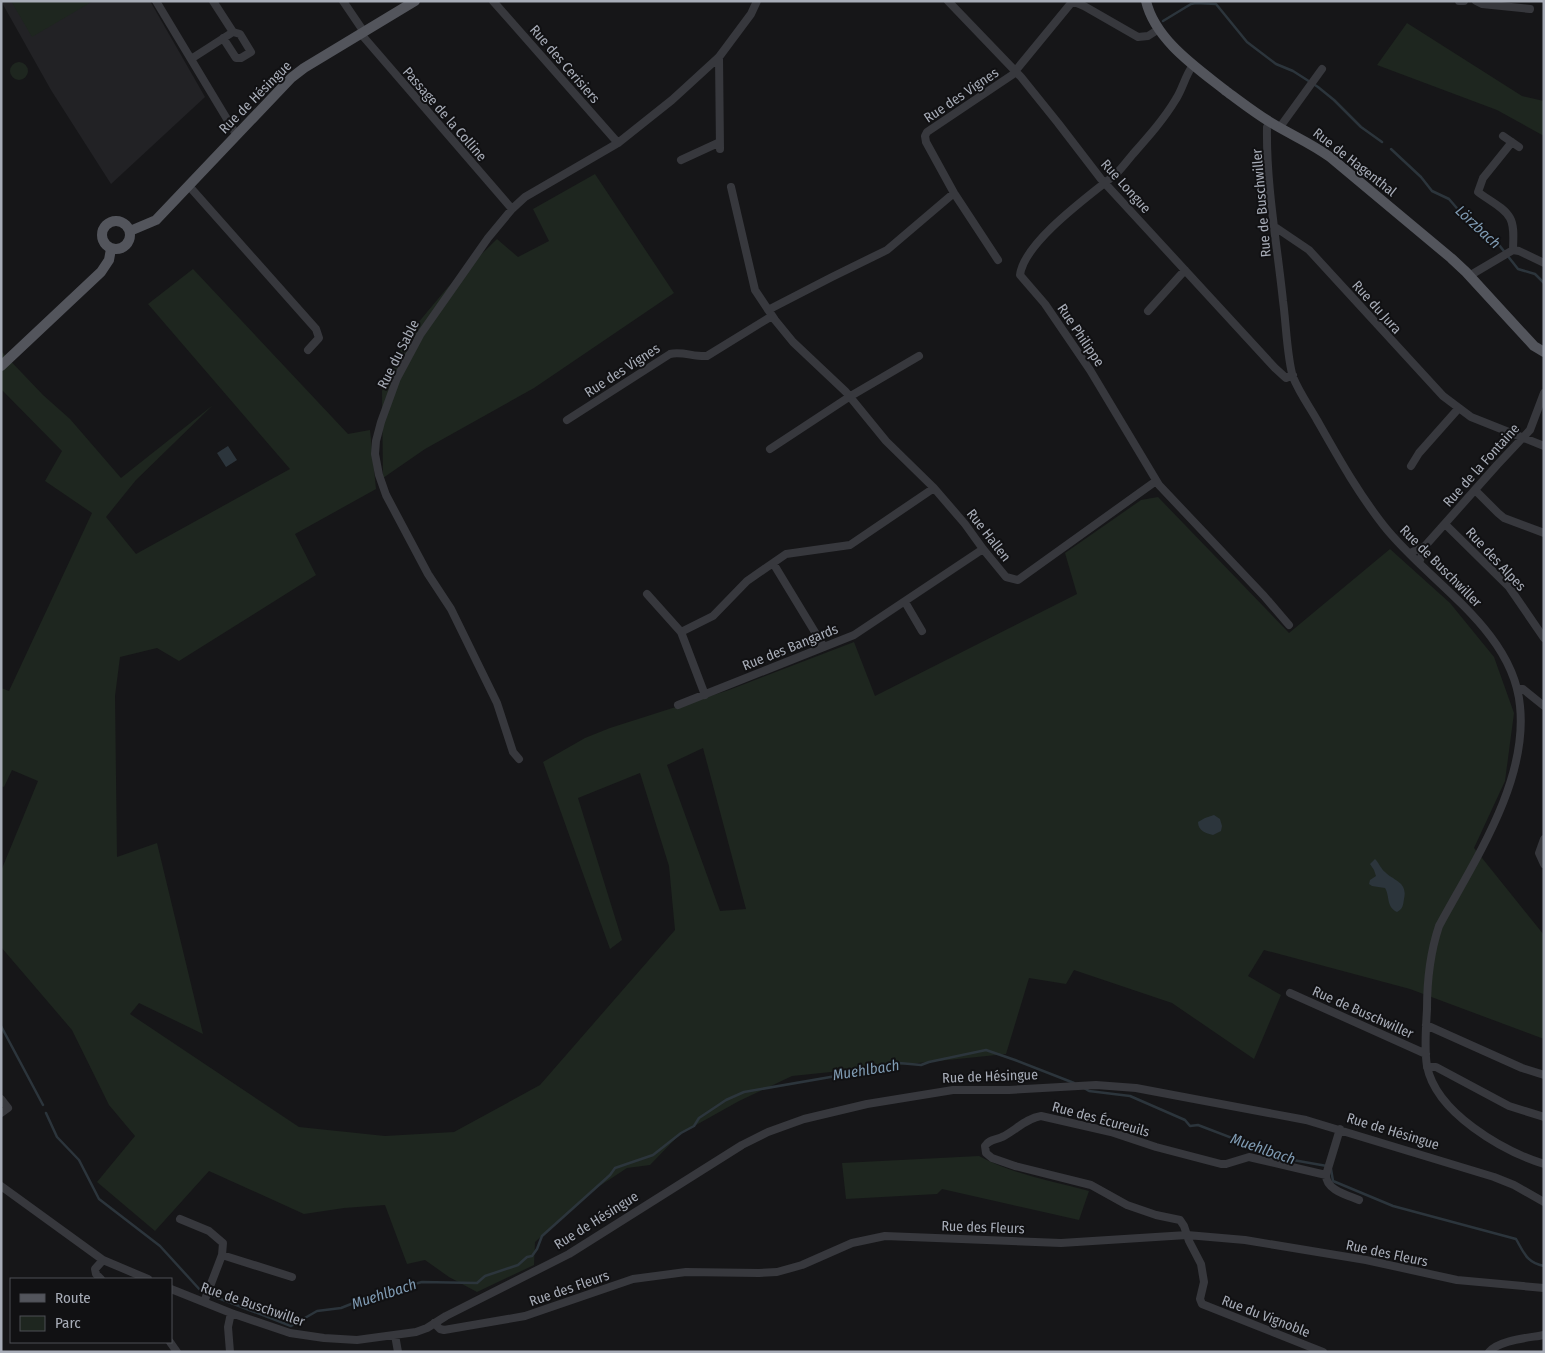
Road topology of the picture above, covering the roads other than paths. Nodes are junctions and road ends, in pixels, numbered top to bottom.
1 (156, 1) edge
2 (213, 1) edge
3 (343, 1) edge
4 (415, 1) edge
5 (493, 1) edge
6 (756, 1) edge
7 (948, 1) edge
8 (1072, 1) edge
9 (1146, 1) edge
10 (1459, 1) edge
11 (1464, 1) edge
12 (1476, 1) edge
13 (1530, 9) dead end
14 (1160, 29) junction
15 (233, 32) junction
16 (362, 33) junction
17 (223, 38) junction
18 (719, 57) junction
19 (191, 59) junction
20 (1193, 65) junction
21 (1322, 69) dead end
22 (1015, 72) junction
23 (1270, 122) junction
24 (1280, 128) junction
25 (236, 134) junction
26 (1503, 136) dead end
27 (1512, 142) junction
28 (618, 143) junction
29 (1519, 147) dead end
30 (682, 160) dead end
31 (1104, 182) junction
32 (189, 186) junction
33 (731, 187) dead end
34 (954, 193) junction
35 (512, 209) junction
36 (1275, 227) junction
37 (130, 230) junction
38 (111, 249) junction
39 (1513, 250) junction
40 (998, 260) dead end
41 (1544, 263) edge
42 (1185, 270) junction
43 (1469, 276) junction
44 (1148, 311) dead end
45 (770, 313) junction
46 (1523, 334) junction
47 (1544, 345) edge
48 (308, 350) dead end
49 (1544, 352) edge
50 (919, 356) dead end
51 (1, 366) edge
52 (1293, 375) junction
53 (1544, 393) edge
54 (850, 396) junction
55 (1458, 408) junction
56 (567, 420) dead end
57 (1522, 438) junction
58 (1544, 446) edge
59 (770, 449) dead end
60 (1411, 466) dead end
61 (1156, 481) junction
62 (934, 488) junction
63 (1475, 490) junction
64 (1445, 524) junction
65 (1544, 533) edge
66 (1425, 546) junction
67 (983, 549) junction
68 (1410, 553) junction
69 (773, 563) junction
70 (1420, 563) junction
71 (647, 594) dead end
72 (905, 602) junction
73 (1289, 625) dead end
74 (922, 631) dead end
75 (681, 632) junction
76 (1544, 638) edge
77 (824, 647) junction
78 (1517, 689) junction
79 (704, 695) junction
80 (1519, 701) junction
81 (678, 705) dead end
82 (1543, 705) edge
83 (519, 759) dead end
84 (1544, 839) edge
85 (1544, 864) edge
86 (1290, 993) dead end
87 (1426, 1026) junction
88 (1426, 1054) junction
89 (1427, 1067) junction
90 (1544, 1075) edge
91 (1, 1099) edge
92 (1, 1113) edge
93 (1544, 1117) edge
94 (1340, 1129) junction
95 (1544, 1164) edge
96 (1326, 1174) junction
97 (1, 1186) edge
98 (1359, 1200) dead end
99 (1544, 1202) edge
100 (180, 1218) dead end
101 (1187, 1235) junction
102 (222, 1255) junction
103 (103, 1260) junction
104 (292, 1277) dead end
105 (100, 1278) edge
106 (146, 1278) edge
107 (172, 1288) edge
108 (1544, 1288) edge
109 (204, 1302) junction
110 (471, 1303) joint
111 (231, 1313) junction
112 (434, 1323) junction
113 (395, 1335) junction
114 (1544, 1335) edge
115 (230, 1352) edge
116 (398, 1352) edge
117 (1323, 1352) edge
118 (1489, 1352) edge

1 - 19 street
2 - 15 street
3 - 16 street, Passage de la Colline
4 - 16 main road, Rue de Hésingue
5 - 28 street, Rue des Cerisiers
6 - 18 street, Rue du Sable
7 - 22 street, Rue Longue
8 - 14 street
8 - 22 street, Rue des Vignes
9 - 14 main road, Rue de Hagenthal
10 - 11 street
12 - 13 street
14 - 20 main road, Rue de Hagenthal
15 - 17 street
15 - 17 street
16 - 25 main road, Rue de Hésingue
16 - 35 street, Passage de la Colline
17 - 19 street
18 - 28 street, Rue du Sable
18 - 30 street
19 - 25 street
20 - 23 main road, Rue de Hagenthal
20 - 31 street, Rue Philippe
21 - 24 street
22 - 31 street, Rue Longue
22 - 34 street, Rue des Vignes
23 - 24 main road, Rue de Hagenthal
23 - 36 street, Rue de Buschwiller
24 - 43 main road, Rue de Hagenthal
25 - 32 main road, Rue de Hésingue
26 - 27 street
27 - 29 street
27 - 39 street
28 - 35 street, Rue du Sable
31 - 42 street, Rue Longue
31 - 61 street, Rue Philippe
32 - 37 main road, Rue de Hésingue
32 - 48 street
33 - 45 street, Rue Hallen
34 - 40 street, Rue des Vignes
34 - 45 street, Rue des Vignes
35 - 83 street, Rue du Sable
36 - 52 street, Rue de Buschwiller
36 - 55 street, Rue du Jura
37 - 38 main road
37 - 38 main road
38 - 51 main road
39 - 41 street
39 - 43 street
42 - 44 street
42 - 52 street, Rue Longue
43 - 46 main road, Rue de Hagenthal
45 - 54 street, Rue Hallen
45 - 56 street, Rue des Vignes
46 - 47 main road, Rue de Hagenthal
46 - 49 main road, Rue de Hagenthal
50 - 54 street
52 - 68 street, Rue de Buschwiller
53 - 57 street, Rue de la Fontaine
54 - 59 street
54 - 62 street, Rue Hallen
55 - 57 street, Rue du Jura
55 - 60 street
57 - 58 street, Rue du Jura
57 - 63 street, Rue de la Fontaine
61 - 67 street, Rue Hallen
61 - 73 street, Rue Philippe
62 - 67 street, Rue Hallen
62 - 69 street
63 - 64 street, Rue de la Fontaine
63 - 65 street
64 - 66 street, Rue de la Fontaine
64 - 76 street, Rue des Alpes
66 - 68 street, Rue de la Fontaine
66 - 70 street, Rue de la Fontaine
67 - 72 street, Rue des Bangards
68 - 70 street, Rue de Buschwiller
69 - 75 street
69 - 77 street
70 - 78 street, Rue de Buschwiller
71 - 75 street
72 - 74 street
72 - 77 street, Rue des Bangards
75 - 79 street
77 - 79 street, Rue des Bangards
78 - 80 street, Rue de Buschwiller
78 - 82 street
79 - 81 street, Rue des Bangards
80 - 82 street
80 - 87 street, Rue de Buschwiller
84 - 85 street
86 - 88 street, Rue de Buschwiller
87 - 88 street, Rue de Buschwiller
87 - 90 street, Rue de Buschwiller
88 - 89 street, Rue de Buschwiller
89 - 93 street
89 - 95 street
91 - 92 street
94 - 96 street
94 - 99 street, Rue de Hésingue
94 - 110 street, Rue de Hésingue
96 - 98 street
96 - 101 street, Rue des Écureuils
97 - 103 street
100 - 102 street
101 - 108 street, Rue des Fleurs
101 - 112 street, Rue des Fleurs
101 - 117 street, Rue du Vignoble
102 - 104 street
102 - 109 street
103 - 105 street
103 - 106 street
107 - 109 street, Rue de Buschwiller
109 - 111 street, Rue de Buschwiller
110 - 112 street, Rue de Buschwiller
111 - 113 street, Rue de Buschwiller
111 - 115 street
112 - 113 street, Rue de Buschwiller
113 - 116 street
114 - 118 street

